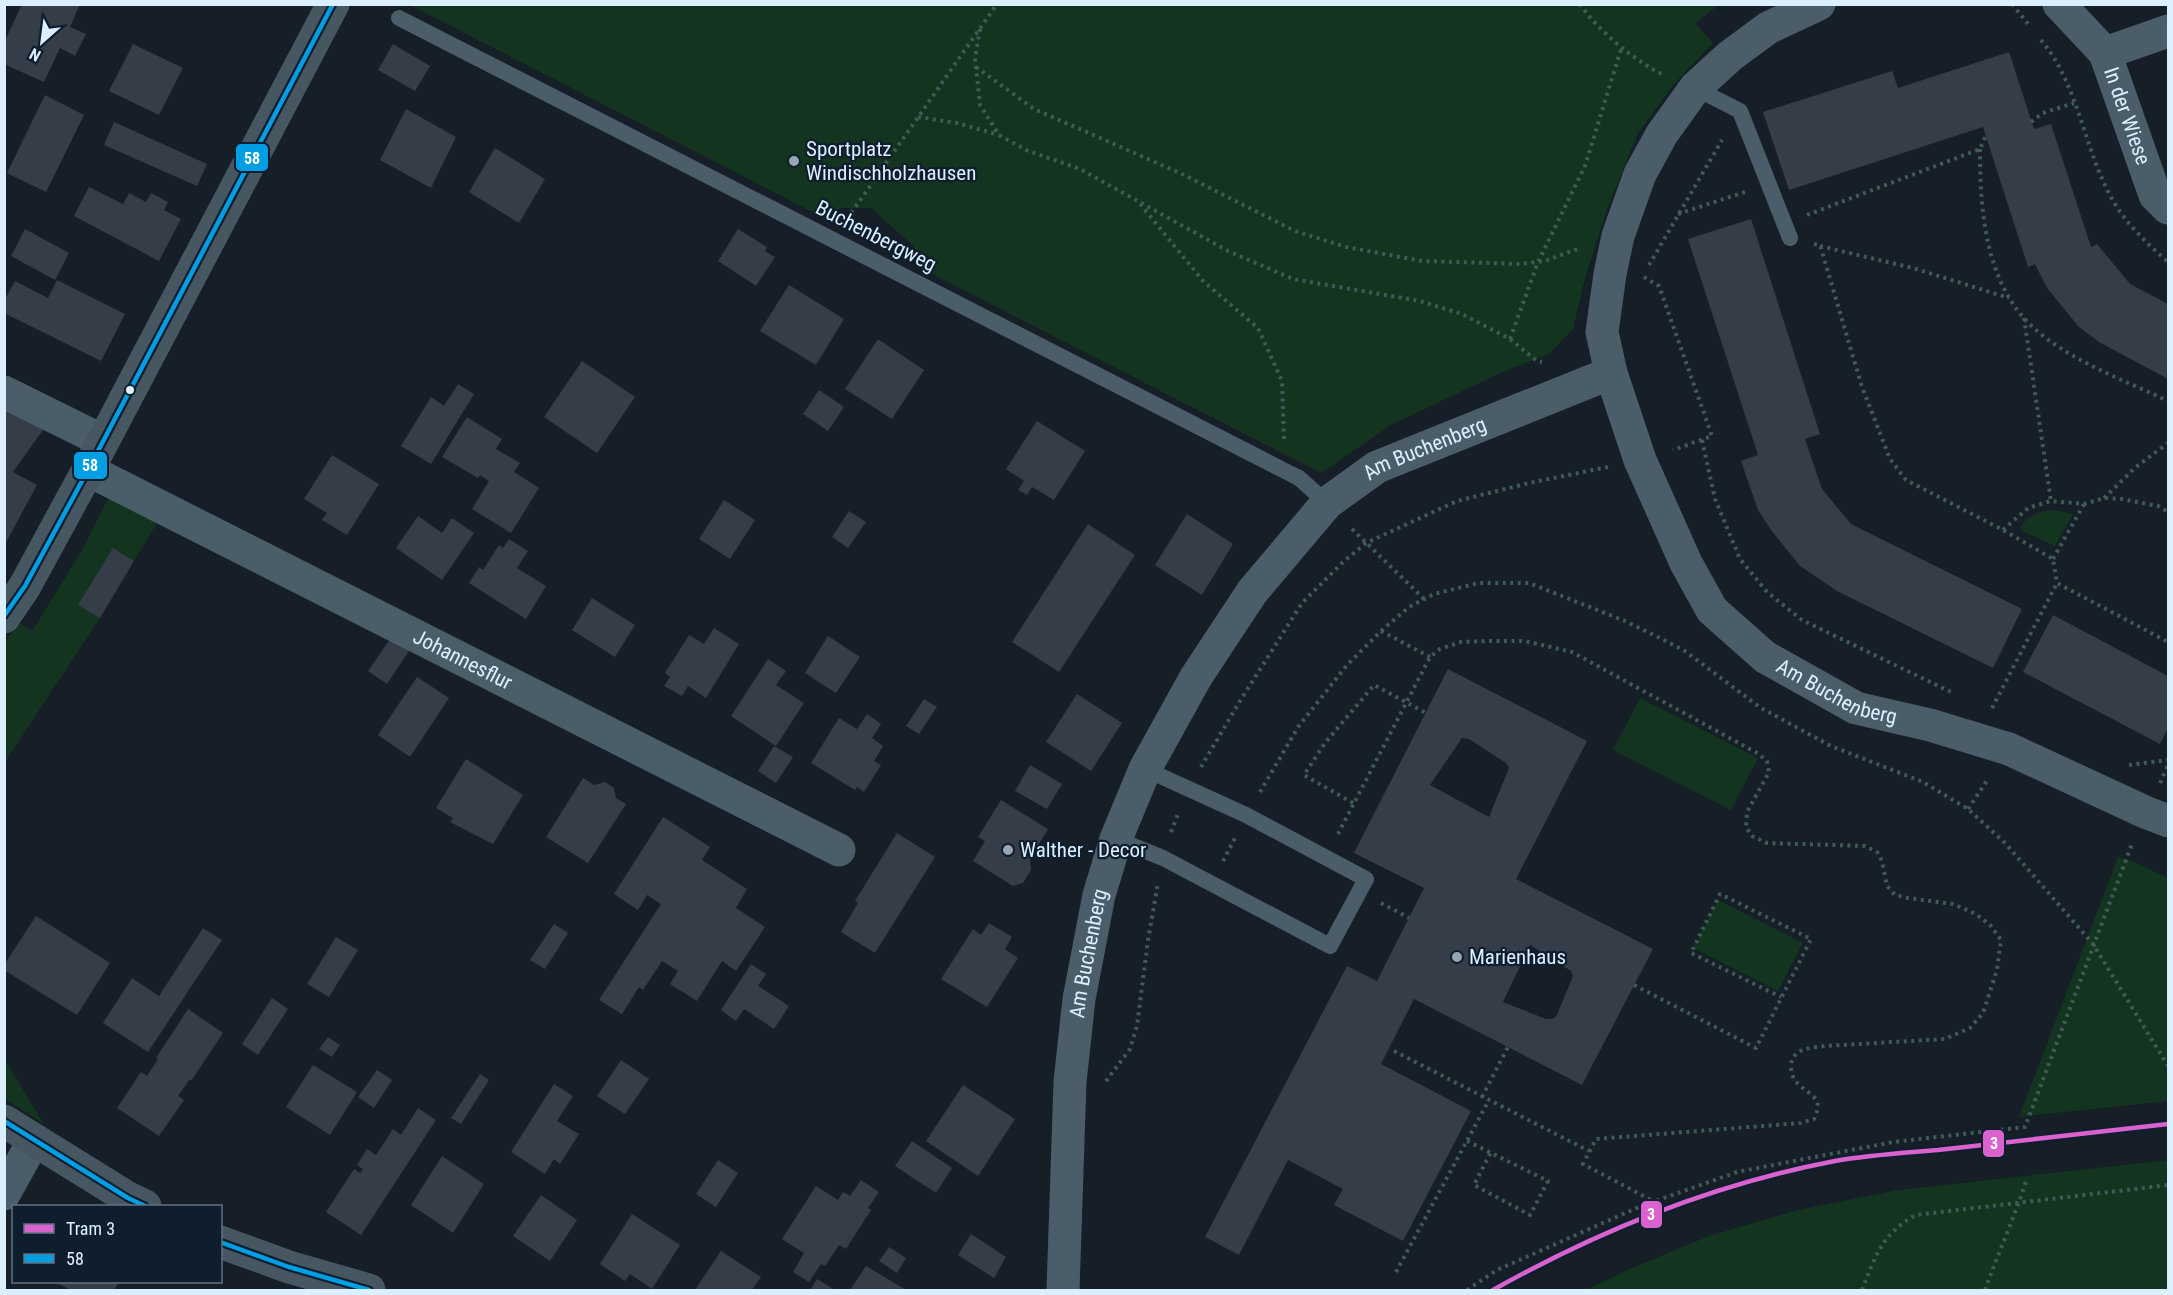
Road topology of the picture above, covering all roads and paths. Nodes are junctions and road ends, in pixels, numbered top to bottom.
1 (333, 4) edge
2 (997, 4) edge
3 (1580, 4) edge
4 (1820, 4) edge
5 (2012, 4) edge
6 (2059, 4) edge
7 (399, 18) dead end
8 (2032, 28) dead end
9 (980, 29) junction
10 (2169, 32) edge
11 (2038, 36) dead end
12 (1622, 46) junction
13 (2105, 53) junction
14 (976, 67) junction
15 (1695, 88) junction
16 (2074, 103) junction
17 (1740, 111) junction
18 (918, 117) junction
19 (2031, 122) dead end
20 (999, 135) junction
21 (1986, 135) dead end
22 (1980, 149) junction
23 (1769, 184) junction
24 (1138, 202) junction
25 (2169, 208) edge
26 (1677, 214) junction
27 (1787, 230) junction
28 (833, 240) junction
29 (1820, 245) junction
30 (1613, 257) junction
31 (1538, 262) junction
32 (2169, 262) edge
33 (1649, 266) dead end
34 (1643, 276) dead end
35 (2010, 298) junction
36 (2024, 318) junction
37 (1510, 339) junction
38 (1547, 363) dead end
39 (1611, 373) junction
40 (4, 392) edge
41 (2169, 400) edge
42 (1701, 440) junction
43 (104, 441) junction
44 (2169, 443) edge
45 (1640, 460) junction
46 (88, 470) junction
47 (1285, 471) junction
48 (2104, 498) junction
49 (2051, 501) junction
50 (1327, 503) junction
51 (2084, 504) junction
52 (2169, 512) edge
53 (2003, 530) junction
54 (1366, 543) junction
55 (2053, 559) junction
56 (2057, 583) junction
57 (1424, 599) junction
58 (4, 617) edge
59 (1381, 632) junction
60 (2169, 642) edge
61 (1430, 657) junction
62 (1960, 697) dead end
63 (1406, 703) junction
64 (1990, 712) dead end
65 (1426, 713) dead end
66 (2169, 760) edge
67 (2126, 765) dead end
68 (1145, 769) junction
69 (1190, 789) junction
70 (1353, 803) junction
71 (1246, 815) junction
72 (2157, 816) edge
73 (1116, 839) junction
74 (1333, 844) dead end
75 (839, 850) dead end
76 (1163, 858) junction
77 (1212, 884) junction
78 (2093, 944) junction
79 (1634, 985) dead end
80 (1781, 997) junction
81 (1508, 1047) dead end
82 (1394, 1051) dead end
83 (2169, 1066) edge
84 (1103, 1086) dead end
85 (1482, 1097) junction
86 (1490, 1100) junction
87 (4, 1121) edge
88 (34, 1140) junction
89 (1467, 1141) junction
90 (1589, 1151) junction
91 (1491, 1152) junction
92 (2027, 1178) dead end
93 (2169, 1185) edge
94 (4, 1194) edge
95 (1653, 1201) junction
96 (2020, 1202) junction
97 (143, 1205) edge
98 (222, 1243) edge
99 (1396, 1272) dead end
100 (361, 1289) edge
101 (1063, 1290) edge
102 (1467, 1290) edge
103 (1862, 1290) edge
104 (1985, 1290) edge

1 - 43 street
2 - 9 path
3 - 12 path
4 - 15 street
5 - 8 path
6 - 13 street, In der Wiese
7 - 28 lane, Buchenbergweg
9 - 14 path
9 - 18 path
10 - 13 street, In der Wiese
11 - 16 path
12 - 15 path
12 - 31 path
13 - 25 street, In der Wiese
14 - 20 path
14 - 31 path
15 - 17 lane
15 - 30 street
16 - 19 path
16 - 32 path
17 - 23 lane
17 - 26 path
18 - 20 path
18 - 28 path
20 - 24 path
21 - 22 path
22 - 27 path
22 - 35 path
23 - 26 path
23 - 27 lane
24 - 37 path
24 - 47 path
26 - 33 path
27 - 29 path
28 - 47 lane, Buchenbergweg
29 - 35 path
29 - 53 path
30 - 31 path
30 - 39 street
31 - 37 path
34 - 42 path
35 - 36 path
36 - 41 path
36 - 49 path
37 - 38 path
39 - 45 street, Am Buchenberg
39 - 50 street, Am Buchenberg
40 - 43 street
42 - 45 path
42 - 62 path
43 - 46 street
44 - 48 path
45 - 54 path
45 - 72 street, Am Buchenberg
46 - 58 street
46 - 75 street, Johannesflur
47 - 50 lane, Buchenbergweg
48 - 51 path
48 - 52 path
49 - 51 path
49 - 53 path
50 - 54 path
50 - 68 street, Am Buchenberg
51 - 55 path
53 - 55 path
54 - 57 path
54 - 69 path
55 - 56 path
56 - 60 path
56 - 64 path
57 - 59 path
57 - 78 path
59 - 61 path
59 - 71 path
61 - 63 path
61 - 90 path
63 - 65 path
63 - 70 path
63 - 70 path
66 - 67 path
68 - 69 lane
68 - 73 street, Am Buchenberg
69 - 71 lane
69 - 76 path
70 - 74 path
71 - 77 path
71 - 77 lane
72 - 78 path
73 - 76 lane
73 - 101 street, Am Buchenberg
76 - 77 lane
76 - 84 path
78 - 83 path
78 - 95 path
79 - 80 path
80 - 80 path
81 - 85 path
82 - 85 path
85 - 86 path
86 - 89 path
86 - 90 path
87 - 88 street
88 - 94 street
88 - 97 street
89 - 91 path
89 - 99 path
90 - 95 path
91 - 91 path
92 - 96 path
93 - 96 path
95 - 102 path
96 - 103 path
96 - 104 path
98 - 100 street

